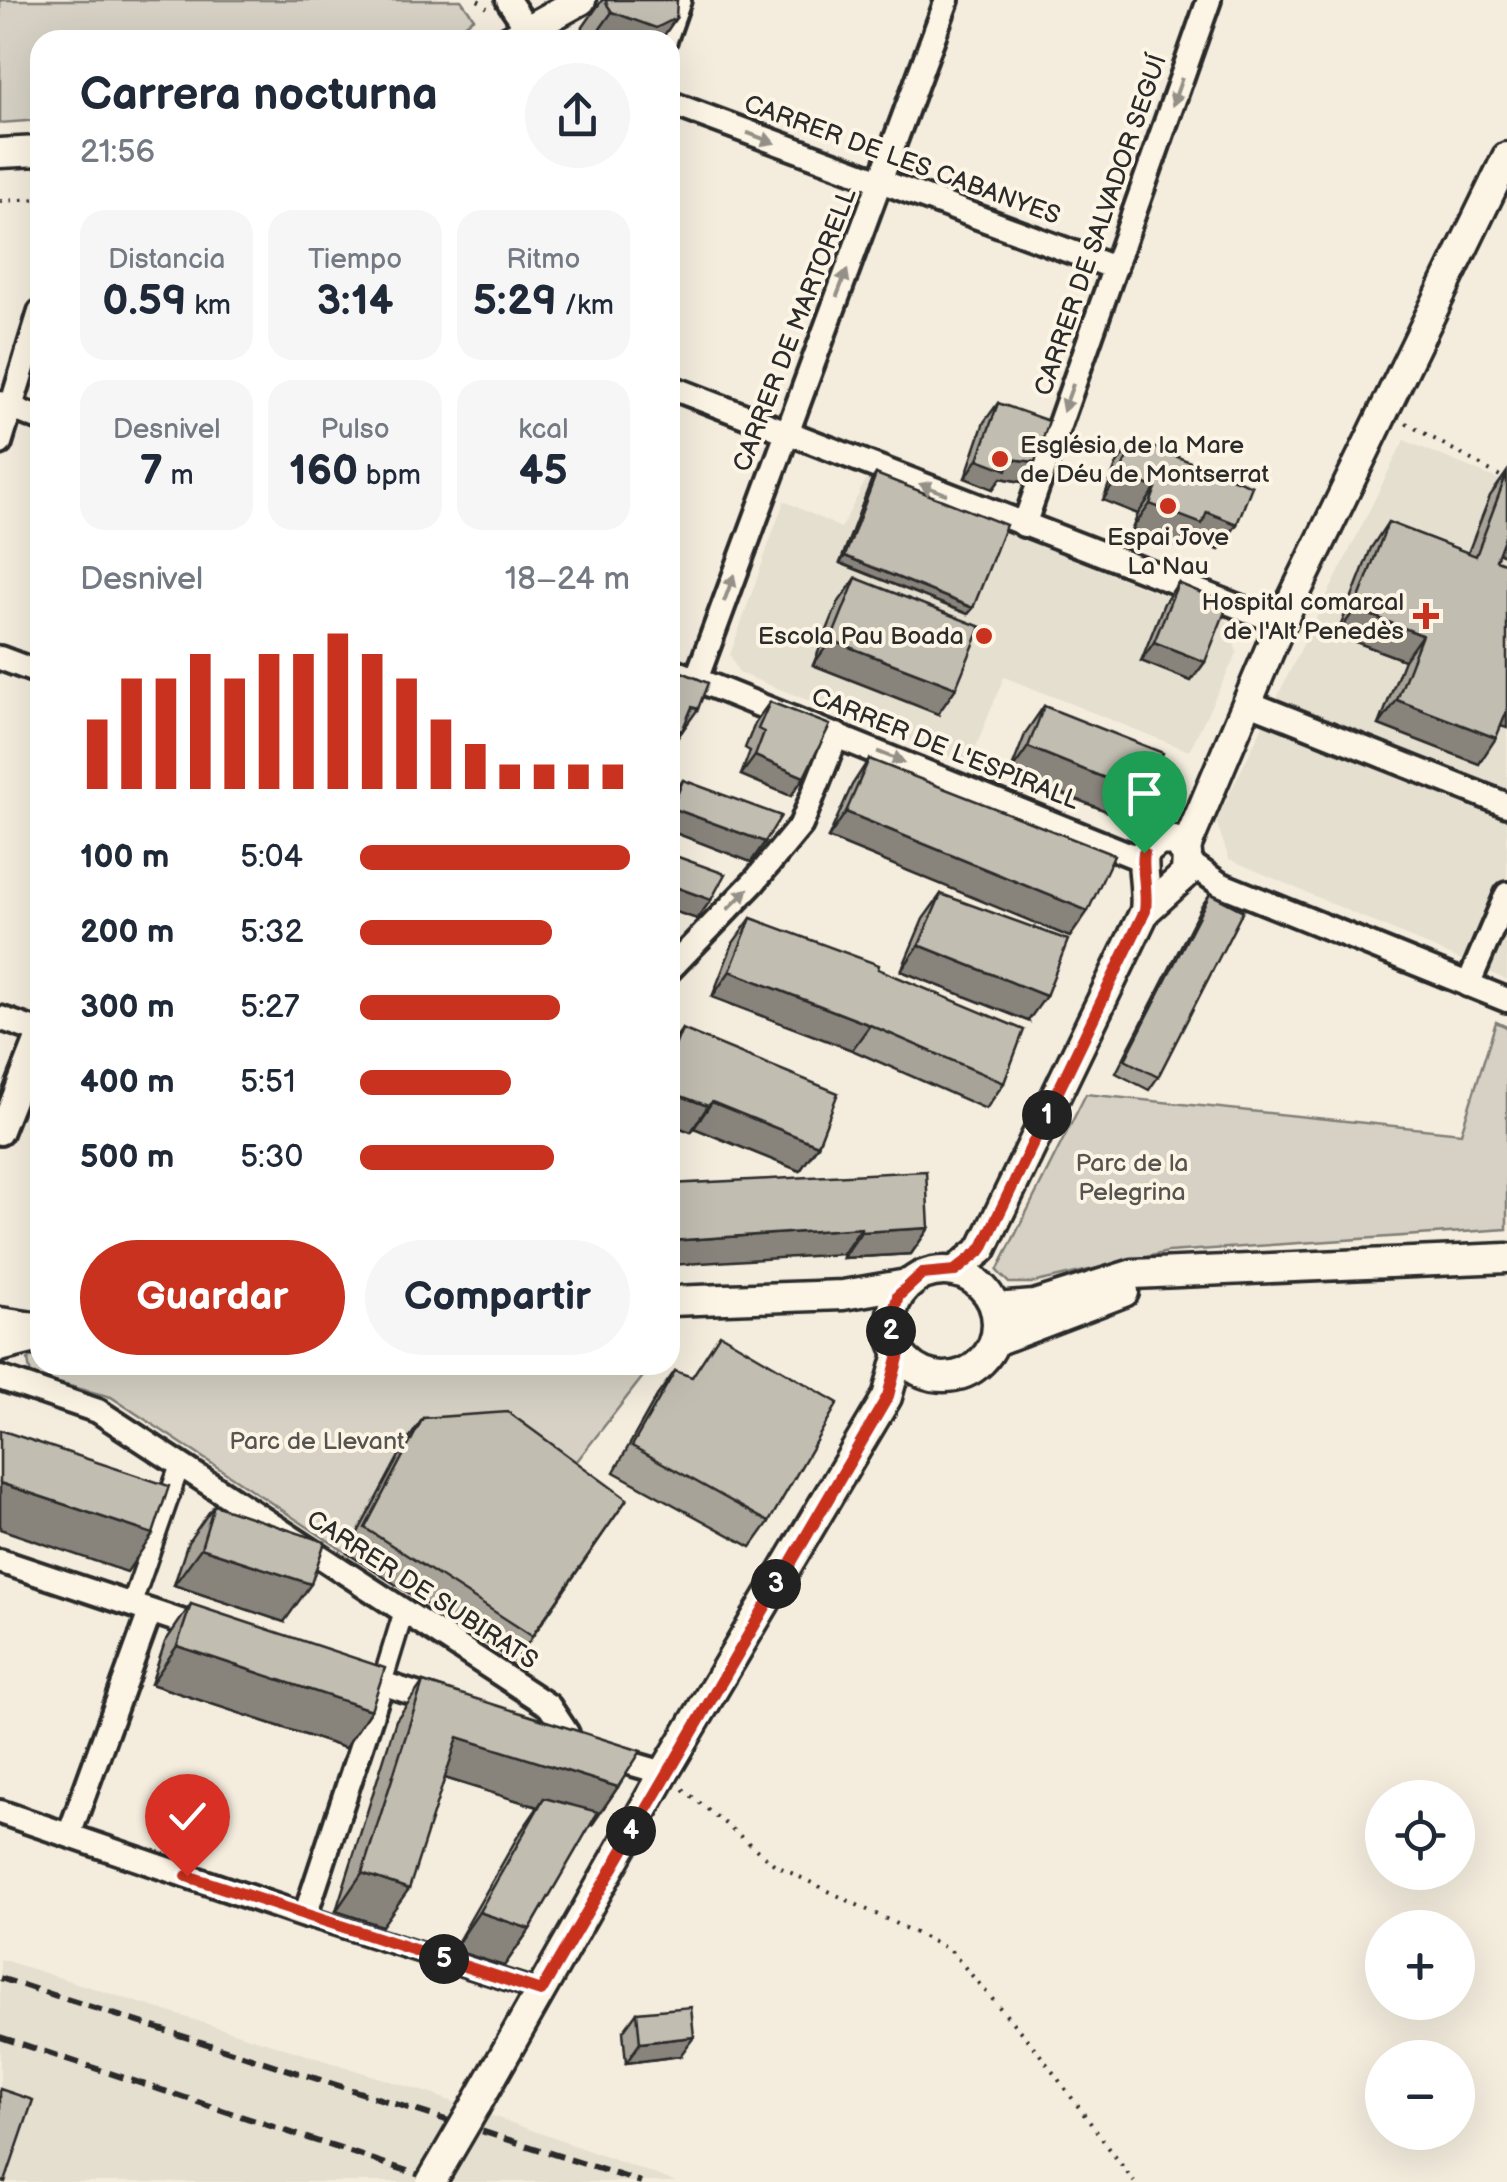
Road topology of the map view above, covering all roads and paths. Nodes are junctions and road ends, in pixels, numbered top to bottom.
1 (508, 0) edge
2 (581, 0) edge
3 (679, 0) edge
4 (947, 0) edge
5 (1209, 0) edge
6 (520, 30) edge
7 (534, 30) edge
8 (668, 30) edge
9 (680, 107) edge
10 (30, 152) edge
11 (0, 153) edge
12 (1507, 156) edge
13 (879, 183) junction
14 (30, 200) edge
15 (0, 201) edge
16 (1115, 268) junction
17 (30, 340) edge
18 (680, 391) edge
19 (6, 406) edge
20 (1384, 411) junction
21 (30, 415) edge
22 (786, 431) junction
23 (0, 444) edge
24 (1507, 480) edge
25 (1024, 524) junction
26 (1281, 623) junction
27 (0, 658) edge
28 (30, 669) edge
29 (680, 674) edge
30 (696, 680) junction
31 (1247, 702) junction
32 (837, 735) junction
33 (1507, 805) edge
34 (1169, 865) junction
35 (1507, 894) edge
36 (680, 959) edge
37 (1468, 985) junction
38 (1507, 1000) edge
39 (0, 1018) edge
40 (30, 1028) edge
41 (30, 1057) edge
42 (0, 1133) edge
43 (982, 1249) junction
44 (1507, 1258) edge
45 (955, 1271) junction
46 (1188, 1274) junction
47 (908, 1284) junction
48 (844, 1295) junction
49 (989, 1297) junction
50 (680, 1301) edge
51 (892, 1310) junction
52 (0, 1322) edge
53 (30, 1326) edge
54 (30, 1339) edge
55 (994, 1341) junction
56 (0, 1348) edge
57 (899, 1354) junction
58 (0, 1361) edge
59 (924, 1374) junction
60 (9, 1381) edge
61 (888, 1396) junction
62 (180, 1465) junction
63 (0, 1561) edge
64 (140, 1609) junction
65 (404, 1611) junction
66 (221, 1634) edge
67 (328, 1666) edge
68 (382, 1683) junction
69 (456, 1707) edge
70 (664, 1773) junction
71 (0, 1812) edge
72 (69, 1836) junction
73 (305, 1916) junction
74 (541, 1991) junction
75 (432, 2182) edge
76 (1134, 2182) edge

1 - 6 street
2 - 7 street
3 - 8 street
4 - 13 street, CARRER DE MARTORELL
5 -> 16 street, CARRER DE SALVADOR SEGUÍ
9 -> 13 street, CARRER DE LES CABANYES
10 - 11 street
12 - 20 street
13 - 16 street, CARRER DE LES CABANYES
22 -> 13 street, CARRER DE MARTORELL
14 - 15 path
16 -> 25 street, CARRER DE SALVADOR SEGUÍ
17 - 19 street
18 - 22 street
19 - 21 street
19 - 23 street
20 - 24 path
20 - 26 street
25 -> 22 street
30 -> 22 street, CARRER DE MARTORELL
25 - 26 street
26 - 31 street
27 - 28 street
29 - 30 street, CARRER DE L'ESPIRALL
30 - 32 street, CARRER DE L'ESPIRALL
31 - 33 street
31 - 34 street
32 -> 34 street, CARRER DE L'ESPIRALL
36 -> 32 street
34 - 37 street, CARRER DE L'ESPIRALL
34 - 43 street
35 - 37 street
37 - 38 street, CARRER DE L'ESPIRALL
39 - 40 street
41 - 42 street
43 - 45 street
43 - 49 street
44 - 46 street
45 - 47 street
45 - 49 street
46 - 49 street
46 - 55 street
47 - 48 street
47 - 51 street
48 - 50 street
48 - 51 street
49 - 55 street
51 - 57 street
52 - 53 street
54 - 56 street
55 - 59 street
57 - 59 street
57 - 61 street
58 - 60 street, CARRER DE SUBIRATS
59 - 61 street
60 - 62 street, CARRER DE SUBIRATS
61 - 70 street
62 - 64 street
62 - 65 street, CARRER DE SUBIRATS
63 - 64 street
64 - 66 street
64 - 72 street
65 - 68 street
65 - 70 street, CARRER DE SUBIRATS
67 - 68 street
68 - 69 street
68 - 73 street
70 - 74 street
70 - 76 path
71 - 72 street
72 - 73 street
73 - 74 street
74 - 75 street, bridge

